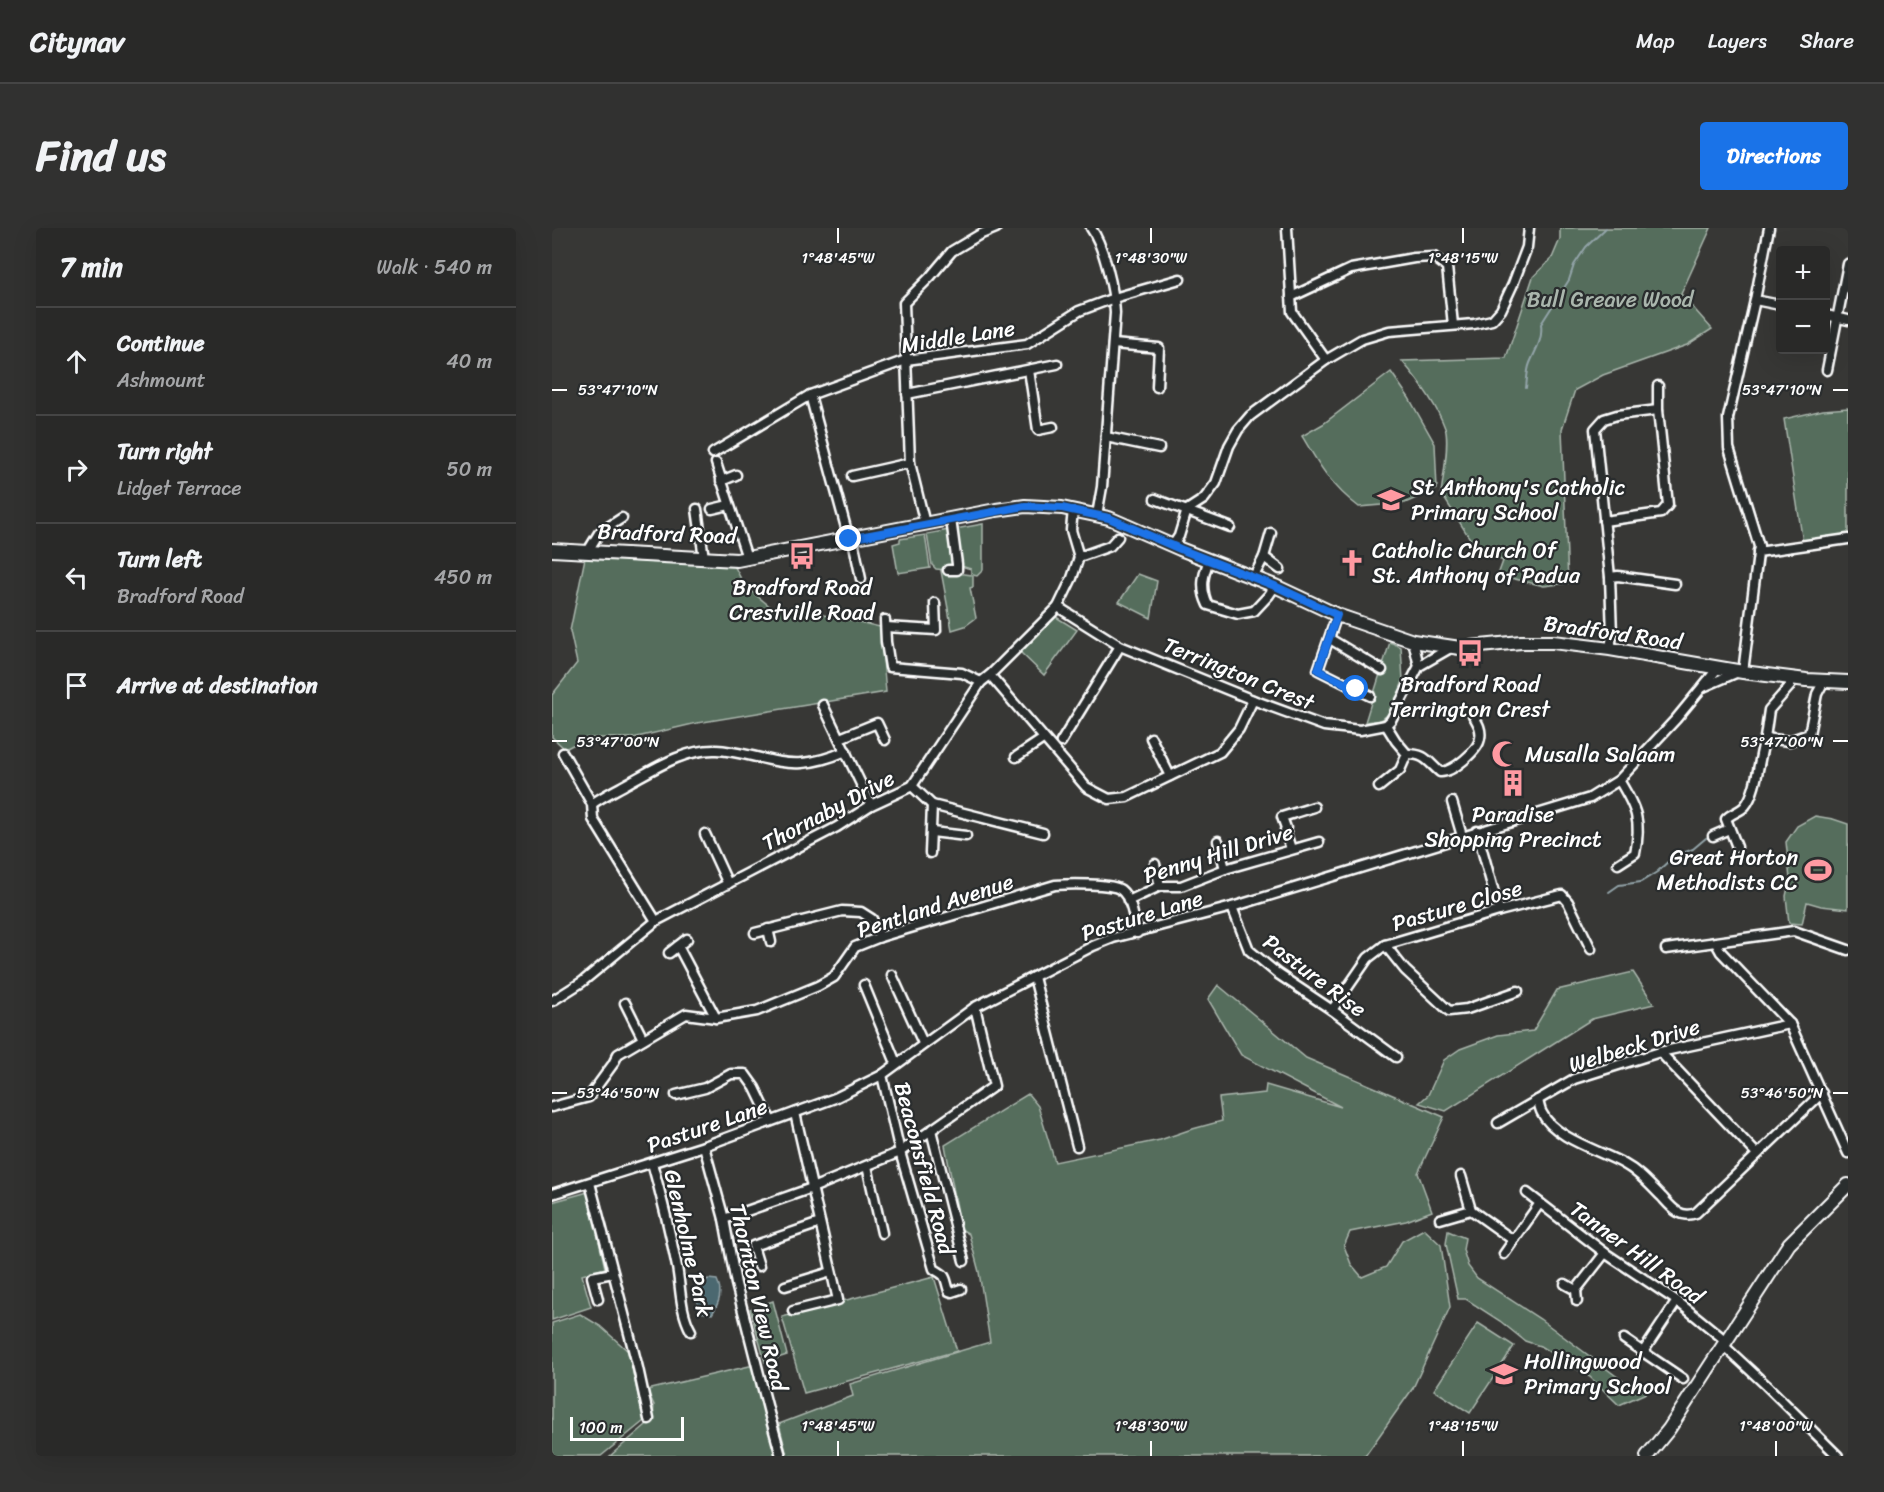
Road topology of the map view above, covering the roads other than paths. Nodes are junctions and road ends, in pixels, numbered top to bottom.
1 (996, 228) edge
2 (1287, 228) edge
3 (1529, 228) edge
4 (1769, 228) edge
5 (1095, 230) edge
6 (1848, 264) edge
7 (1180, 279) dead end
8 (1291, 297) junction
9 (1114, 298) junction
10 (1755, 300) junction
11 (1776, 304) edge
12 (1830, 316) edge
13 (1837, 317) junction
14 (1848, 320) edge
15 (1453, 325) junction
16 (1113, 344) junction
17 (906, 360) junction
18 (1326, 360) junction
19 (1057, 364) dead end
20 (1029, 370) junction
21 (1827, 370) dead end
22 (1658, 386) dead end
23 (1157, 387) dead end
24 (810, 394) junction
25 (908, 394) junction
26 (1658, 410) junction
27 (1053, 427) dead end
28 (1106, 437) junction
29 (1159, 448) dead end
30 (713, 453) dead end
31 (716, 463) dead end
32 (910, 463) junction
33 (736, 475) dead end
34 (852, 476) dead end
35 (721, 480) junction
36 (1155, 499) dead end
37 (729, 505) junction
38 (697, 509) dead end
39 (712, 509) dead end
40 (1073, 510) junction
41 (1187, 510) junction
42 (1096, 515) junction
43 (622, 518) dead end
44 (951, 519) junction
45 (1604, 521) junction
46 (925, 524) junction
47 (1230, 527) dead end
48 (1271, 533) dead end
49 (1118, 537) dead end
50 (850, 539) junction
51 (1848, 539) edge
52 (1173, 546) junction
53 (552, 550) edge
54 (588, 551) junction
55 (1758, 552) junction
56 (1079, 557) junction
57 (1264, 557) junction
58 (704, 558) junction
59 (747, 558) junction
60 (1209, 560) junction
61 (1280, 569) dead end
62 (956, 570) dead end
63 (1610, 577) junction
64 (1253, 578) junction
65 (861, 579) dead end
66 (1675, 584) dead end
67 (1275, 586) junction
68 (935, 603) dead end
69 (1058, 607) junction
70 (1337, 615) junction
71 (1329, 639) junction
72 (1413, 641) junction
73 (1120, 646) junction
74 (1452, 647) junction
75 (1610, 649) junction
76 (1419, 666) junction
77 (1718, 668) junction
78 (1382, 670) dead end
79 (1741, 672) junction
80 (990, 675) junction
81 (1790, 678) junction
82 (1824, 681) junction
83 (981, 682) junction
84 (1848, 682) edge
85 (1701, 689) junction
86 (1370, 696) dead end
87 (1253, 700) junction
88 (823, 705) dead end
89 (1473, 715) dead end
90 (1386, 725) junction
91 (840, 738) junction
92 (1151, 738) dead end
93 (1765, 738) junction
94 (1043, 739) junction
95 (885, 740) dead end
96 (1061, 742) dead end
97 (846, 751) junction
98 (562, 753) dead end
99 (1407, 754) junction
100 (1016, 757) dead end
101 (1170, 776) junction
102 (1619, 780) junction
103 (912, 786) junction
104 (1379, 787) dead end
105 (1452, 801) dead end
106 (592, 804) junction
107 (871, 805) junction
108 (932, 805) junction
109 (1314, 807) dead end
110 (1729, 829) junction
111 (1477, 831) junction
112 (932, 832) junction
113 (1043, 833) dead end
114 (705, 834) dead end
115 (966, 836) dead end
116 (1462, 836) junction
117 (1713, 836) dead end
118 (1218, 840) dead end
119 (1319, 842) dead end
120 (1737, 847) dead end
121 (1291, 849) junction
122 (930, 853) dead end
123 (1155, 864) dead end
124 (1618, 864) dead end
125 (1225, 869) junction
126 (728, 884) junction
127 (1160, 886) junction
128 (1128, 901) junction
129 (1232, 907) junction
130 (1499, 911) junction
131 (656, 921) junction
132 (768, 929) junction
133 (755, 933) dead end
134 (1137, 933) junction
135 (880, 937) junction
136 (687, 939) dead end
137 (771, 942) dead end
138 (1716, 944) junction
139 (1385, 945) junction
140 (678, 946) junction
141 (1591, 949) dead end
142 (1666, 949) dead end
143 (1848, 950) edge
144 (669, 953) dead end
145 (892, 975) dead end
146 (1034, 977) junction
147 (864, 985) dead end
148 (1518, 991) dead end
149 (552, 1001) edge
150 (625, 1003) dead end
151 (975, 1007) junction
152 (1332, 1010) junction
153 (716, 1018) junction
154 (1790, 1024) junction
155 (643, 1039) junction
156 (923, 1043) junction
157 (1660, 1052) junction
158 (1395, 1057) dead end
159 (896, 1063) junction
160 (882, 1075) junction
161 (1822, 1093) junction
162 (676, 1095) dead end
163 (1538, 1100) junction
164 (552, 1107) edge
165 (795, 1113) junction
166 (771, 1121) junction
167 (1497, 1123) dead end
168 (931, 1130) junction
169 (704, 1146) junction
170 (1077, 1146) dead end
171 (900, 1152) junction
172 (1848, 1153) edge
173 (1756, 1154) junction
174 (652, 1163) junction
175 (867, 1166) junction
176 (1461, 1176) dead end
177 (590, 1183) junction
178 (1848, 1185) edge
179 (812, 1188) junction
180 (1527, 1193) dead end
181 (552, 1194) edge
182 (1540, 1203) junction
183 (1472, 1210) junction
184 (724, 1219) junction
185 (1440, 1219) dead end
186 (820, 1223) junction
187 (882, 1233) dead end
188 (1513, 1240) junction
189 (1605, 1253) junction
190 (1504, 1254) dead end
191 (964, 1261) dead end
192 (759, 1266) dead end
193 (831, 1272) junction
194 (613, 1273) junction
195 (1565, 1284) dead end
196 (785, 1286) dead end
197 (962, 1289) dead end
198 (1576, 1290) junction
199 (598, 1299) dead end
200 (1577, 1301) dead end
201 (1677, 1301) junction
202 (793, 1311) dead end
203 (691, 1331) dead end
204 (1624, 1339) dead end
205 (1724, 1343) junction
206 (1643, 1352) junction
207 (1683, 1379) dead end
208 (649, 1419) dead end
209 (782, 1456) edge
210 (1647, 1456) edge
211 (1838, 1456) edge

1 - 17 street
2 - 8 street
3 - 15 street
4 - 10 street
5 - 9 street
6 - 13 street
7 - 9 street, Middle Lane
8 - 15 street
8 - 18 street
9 - 16 street
9 - 17 street, Middle Lane
10 - 11 street
10 - 55 street
12 - 13 street
13 - 14 street
13 - 21 street
15 - 18 street
16 - 23 street
16 - 28 street
17 - 24 street, Middle Lane
17 - 25 street
18 - 41 street
19 - 20 street
20 - 25 street
20 - 27 street
22 - 26 street
24 - 30 street, Middle Lane
24 - 50 street
25 - 32 street
26 - 45 street
26 - 45 street
28 - 29 street
28 - 42 street
31 - 35 street
32 - 34 street
32 - 46 street
33 - 35 street
35 - 37 street
36 - 41 street
37 - 39 street
37 - 59 street
38 - 58 street
40 - 42 street, Bradford Road
40 - 44 street, Bradford Road
40 - 56 street
41 - 47 street
41 - 52 street
42 - 52 street, Bradford Road
43 - 54 street
44 - 46 street, Bradford Road
44 - 62 street
45 - 63 street
46 - 50 street, Bradford Road
48 - 57 street
49 - 56 street
50 - 59 street, Bradford Road
50 - 65 street
51 - 55 street
52 - 60 street, Bradford Road
53 - 54 street, Bradford Road
54 - 58 street, Bradford Road
55 - 79 street
56 - 69 street, Thornaby Drive
57 - 61 street
57 - 64 street
58 - 59 street, Bradford Road
60 - 64 street, Bradford Road
60 - 67 street
63 - 66 street
63 - 75 street
64 - 67 street, Bradford Road
67 - 70 street, Bradford Road
68 - 83 street
69 - 73 street, Terrington Crest
69 - 80 street, Thornaby Drive
70 - 71 street
70 - 72 street, Bradford Road
71 - 78 street
71 - 86 street
72 - 74 street, Bradford Road
72 - 76 street
73 - 87 street, Terrington Crest
73 - 96 street
74 - 75 street, Bradford Road
74 - 76 street
75 - 77 street, Bradford Road
76 - 90 street
77 - 79 street, Bradford Road
77 - 85 street, Pasture Lane
79 - 81 street, Bradford Road
79 - 85 street, Pasture Lane
80 - 83 street, Thornaby Drive
80 - 94 street
81 - 82 street, Bradford Road
81 - 93 street
82 - 84 street, Bradford Road
82 - 93 street
83 - 103 street, Thornaby Drive
85 - 102 street, Pasture Lane
87 - 90 street, Terrington Crest
87 - 101 street
88 - 91 street
89 - 99 street
90 - 99 street
91 - 95 street
91 - 97 street
92 - 101 street
93 - 110 street
94 - 100 street
94 - 101 street
97 - 106 street
97 - 107 street
98 - 106 street
99 - 104 street
102 - 111 street, Pasture Lane
102 - 124 street
103 - 107 street, Thornaby Drive
103 - 108 street
105 - 116 street
106 - 131 street
107 - 126 street, Thornaby Drive
108 - 112 street
108 - 113 street
109 - 121 street
110 - 117 street
110 - 120 street
111 - 116 street, Pasture Lane
111 - 130 street
112 - 115 street
112 - 122 street
114 - 126 street
116 - 129 street, Pasture Lane
118 - 125 street
119 - 121 street, Penny Hill Drive
121 - 125 street, Penny Hill Drive
123 - 127 street
125 - 127 street, Penny Hill Drive
126 - 131 street, Thornaby Drive
127 - 128 street, Penny Hill Drive
128 - 134 street
128 - 135 street, Pentland Avenue
129 - 134 street, Pasture Lane
129 - 152 street, Pasture Rise
130 - 139 street, Pasture Close
130 - 141 street, Pasture Close
131 - 149 street, Thornaby Drive
132 - 133 street
132 - 135 street
132 - 137 street
134 - 146 street, Pasture Lane
135 - 153 street, Pentland Avenue
136 - 140 street
138 - 142 street
138 - 143 street
138 - 154 street
139 - 148 street
139 - 152 street, Pasture Close
140 - 144 street
140 - 153 street
145 - 156 street
146 - 151 street, Pasture Lane
146 - 170 street
147 - 159 street
150 - 155 street
151 - 156 street, Pasture Lane
151 - 168 street
152 - 158 street, Pasture Rise
153 - 155 street, Pentland Avenue
154 - 157 street, Welbeck Drive
154 - 161 street
155 - 164 street, Pentland Avenue
156 - 159 street, Pasture Lane
157 - 163 street, Welbeck Drive
157 - 173 street
159 - 160 street, Pasture Lane
160 - 165 street, Pasture Lane
160 - 171 street, Beaconsfield Road
161 - 172 street
161 - 173 street
162 - 166 street
163 - 167 street, Welbeck Drive
163 - 173 street
165 - 166 street, Pasture Lane
165 - 179 street
166 - 169 street, Pasture Lane
168 - 171 street
168 - 191 street
169 - 174 street, Pasture Lane
169 - 184 street, Thornton View Road
171 - 175 street
171 - 197 street, Beaconsfield Road
174 - 177 street, Pasture Lane
174 - 203 street, Glenholme Park
175 - 179 street
175 - 187 street
176 - 183 street
177 - 181 street, Pasture Lane
177 - 194 street
178 - 205 street
179 - 184 street
179 - 186 street
180 - 182 street, Tanner Hill Road
182 - 188 street
182 - 189 street, Tanner Hill Road
183 - 185 street
183 - 188 street
184 - 209 street, Thornton View Road
186 - 192 street
186 - 193 street
188 - 190 street
189 - 198 street
189 - 201 street, Tanner Hill Road
193 - 196 street
193 - 202 street
194 - 199 street
194 - 208 street
195 - 198 street
198 - 200 street
201 - 205 street, Tanner Hill Road
201 - 206 street
204 - 206 street
205 - 210 street
205 - 211 street, Tanner Hill Road
206 - 207 street

